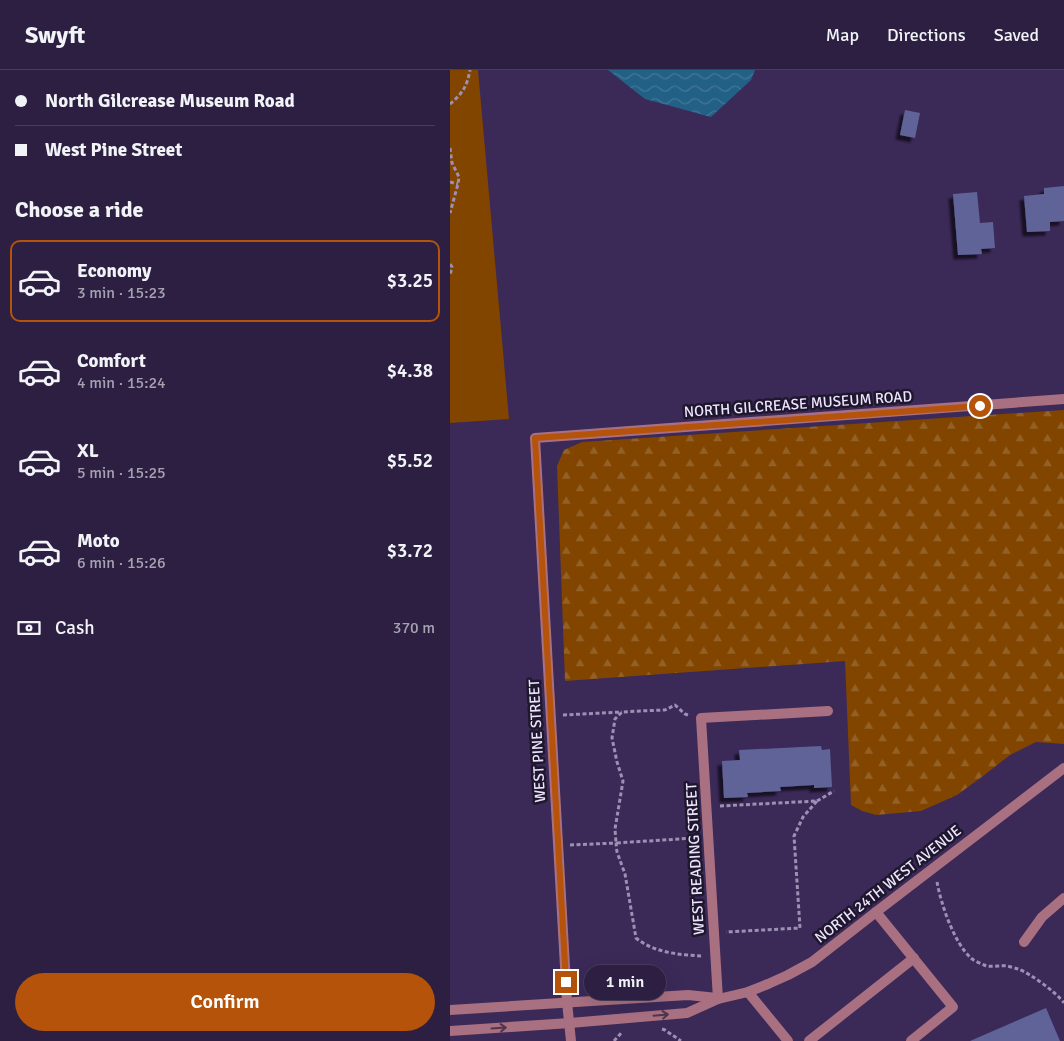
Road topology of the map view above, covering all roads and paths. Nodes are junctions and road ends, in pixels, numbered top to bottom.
1 (470, 70) edge
2 (450, 104) edge
3 (450, 148) edge
4 (450, 182) edge
5 (458, 184) junction
6 (450, 213) edge
7 (450, 264) edge
8 (450, 275) edge
9 (1064, 399) edge
10 (535, 438) joint
11 (828, 711) dead end
12 (622, 712) junction
13 (551, 716) junction
14 (701, 718) junction
15 (1064, 768) edge
16 (834, 791) dead end
17 (817, 800) junction
18 (707, 806) junction
19 (708, 837) junction
20 (616, 843) junction
21 (558, 846) junction
22 (931, 870) junction
23 (1064, 898) edge
24 (876, 912) junction
25 (714, 933) junction
26 (1024, 942) dead end
27 (716, 954) junction
28 (914, 958) junction
29 (748, 992) junction
30 (718, 999) junction
31 (567, 1002) junction
32 (1064, 1003) edge
33 (450, 1010) edge
34 (570, 1023) junction
35 (450, 1031) edge
36 (570, 1041) edge
37 (788, 1041) edge
38 (809, 1041) edge
39 (911, 1041) edge

1 - 2 path
3 - 5 path
4 - 5 path
5 - 6 path
7 - 8 path
9 - 10 street, NORTH GILCREASE MUSEUM ROAD
10 - 13 street, WEST PINE STREET
11 - 14 street
12 - 13 path
12 - 14 path
12 - 20 path
13 - 21 street, WEST PINE STREET
14 - 18 street, WEST READING STREET
15 - 22 street, NORTH 24TH WEST AVENUE
16 - 17 path
17 - 18 path
17 - 25 path
18 - 19 street, WEST READING STREET
19 - 20 path
19 - 25 street, WEST READING STREET
20 - 21 path
20 - 27 path
21 - 31 street, WEST PINE STREET
22 - 24 street, NORTH 24TH WEST AVENUE
22 - 32 path
23 - 26 street
24 - 28 street
24 - 29 street, NORTH 24TH WEST AVENUE
25 - 27 street, WEST READING STREET
27 - 30 street, WEST READING STREET
28 - 38 street
28 - 39 street
29 - 30 street, NORTH 24TH WEST AVENUE
29 - 37 street
30 - 31 street, NORTH 24TH WEST AVENUE
34 -> 30 street, NORTH 24TH WEST AVENUE
31 - 33 street, NORTH 24TH WEST AVENUE
31 - 34 street, WEST PINE STREET
35 -> 34 street, NORTH 24TH WEST AVENUE
34 - 36 street, WEST PINE STREET

